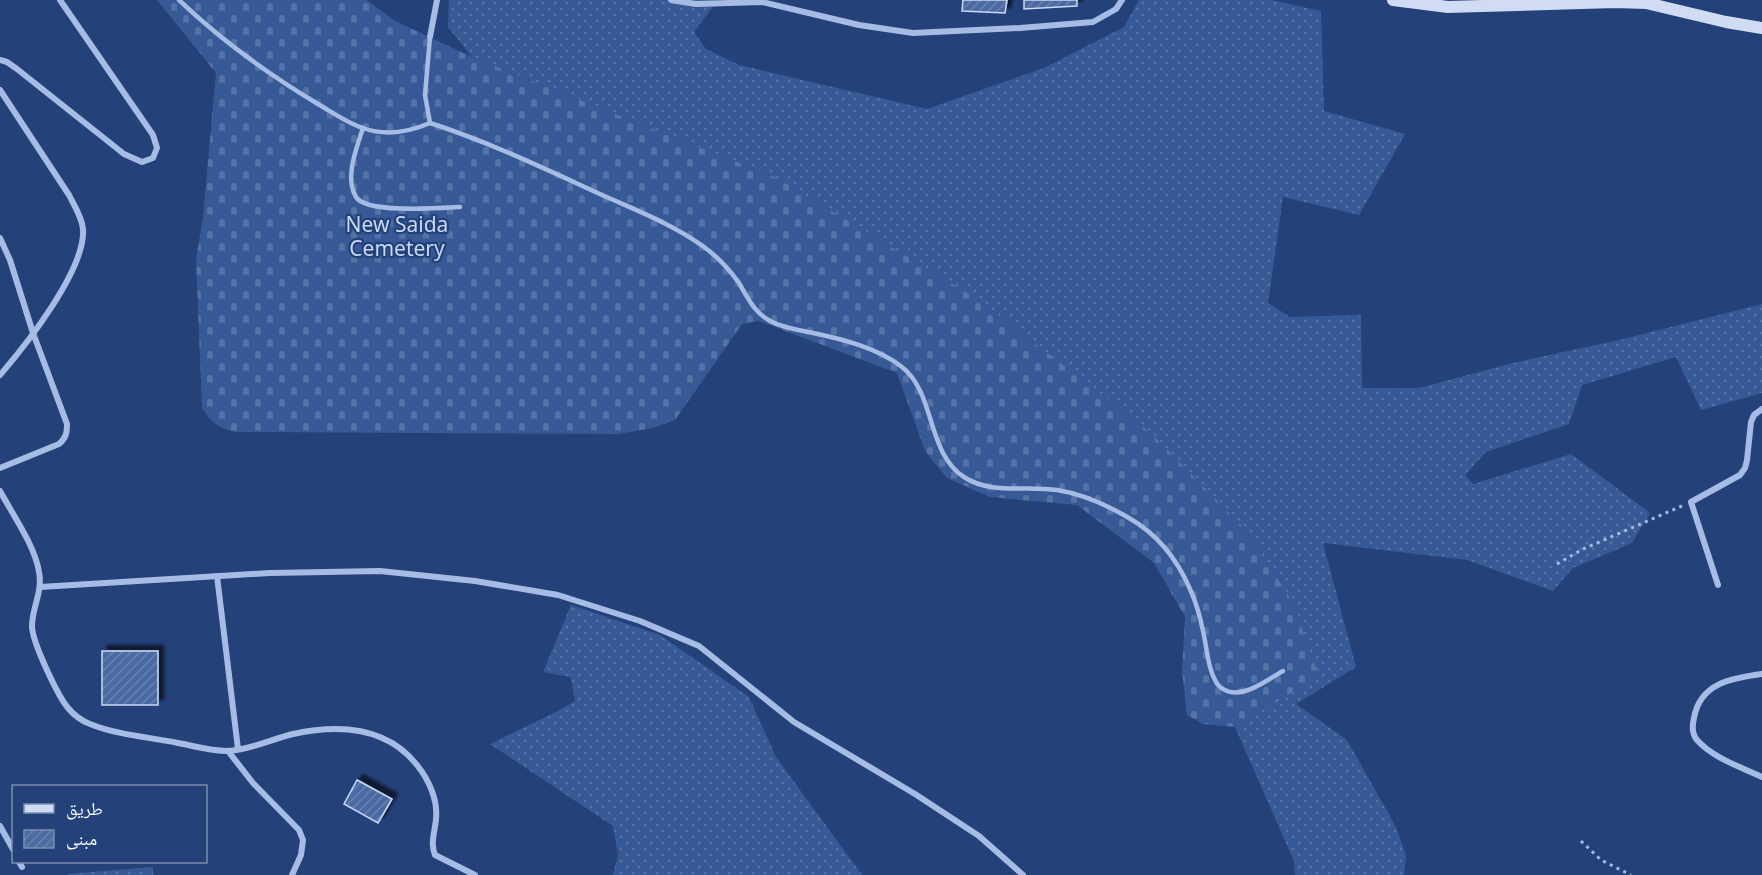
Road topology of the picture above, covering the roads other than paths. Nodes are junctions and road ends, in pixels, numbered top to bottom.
1 (60, 0) edge
2 (178, 0) edge
3 (437, 0) edge
4 (671, 0) edge
5 (1122, 0) edge
6 (1393, 0) edge
7 (1762, 28) edge
8 (430, 37) joint
9 (0, 60) edge
10 (0, 90) edge
11 (430, 123) junction
12 (363, 128) junction
13 (460, 207) dead end
14 (0, 238) edge
15 (33, 333) junction
16 (0, 375) edge
17 (1762, 409) edge
18 (0, 468) edge
19 (0, 491) edge
20 (217, 576) junction
21 (1718, 585) dead end
22 (40, 587) junction
23 (1283, 671) dead end
24 (1762, 674) edge
25 (238, 749) junction
26 (228, 751) junction
27 (1762, 777) edge
28 (0, 826) edge
29 (12, 847) edge
30 (292, 875) edge
31 (475, 875) edge
32 (1023, 875) edge

1 - 9 street
2 - 12 lane
3 - 8 street
4 - 5 street
6 - 7 street
8 - 11 lane
10 - 15 street
11 - 12 lane
11 - 23 lane
12 - 13 lane
14 - 15 street
15 - 16 street
15 - 18 street
17 - 21 street
19 - 22 street
20 - 22 street
20 - 25 street
20 - 32 street
22 - 26 street
24 - 27 street
25 - 26 street
25 - 31 street
26 - 30 street
28 - 29 street

